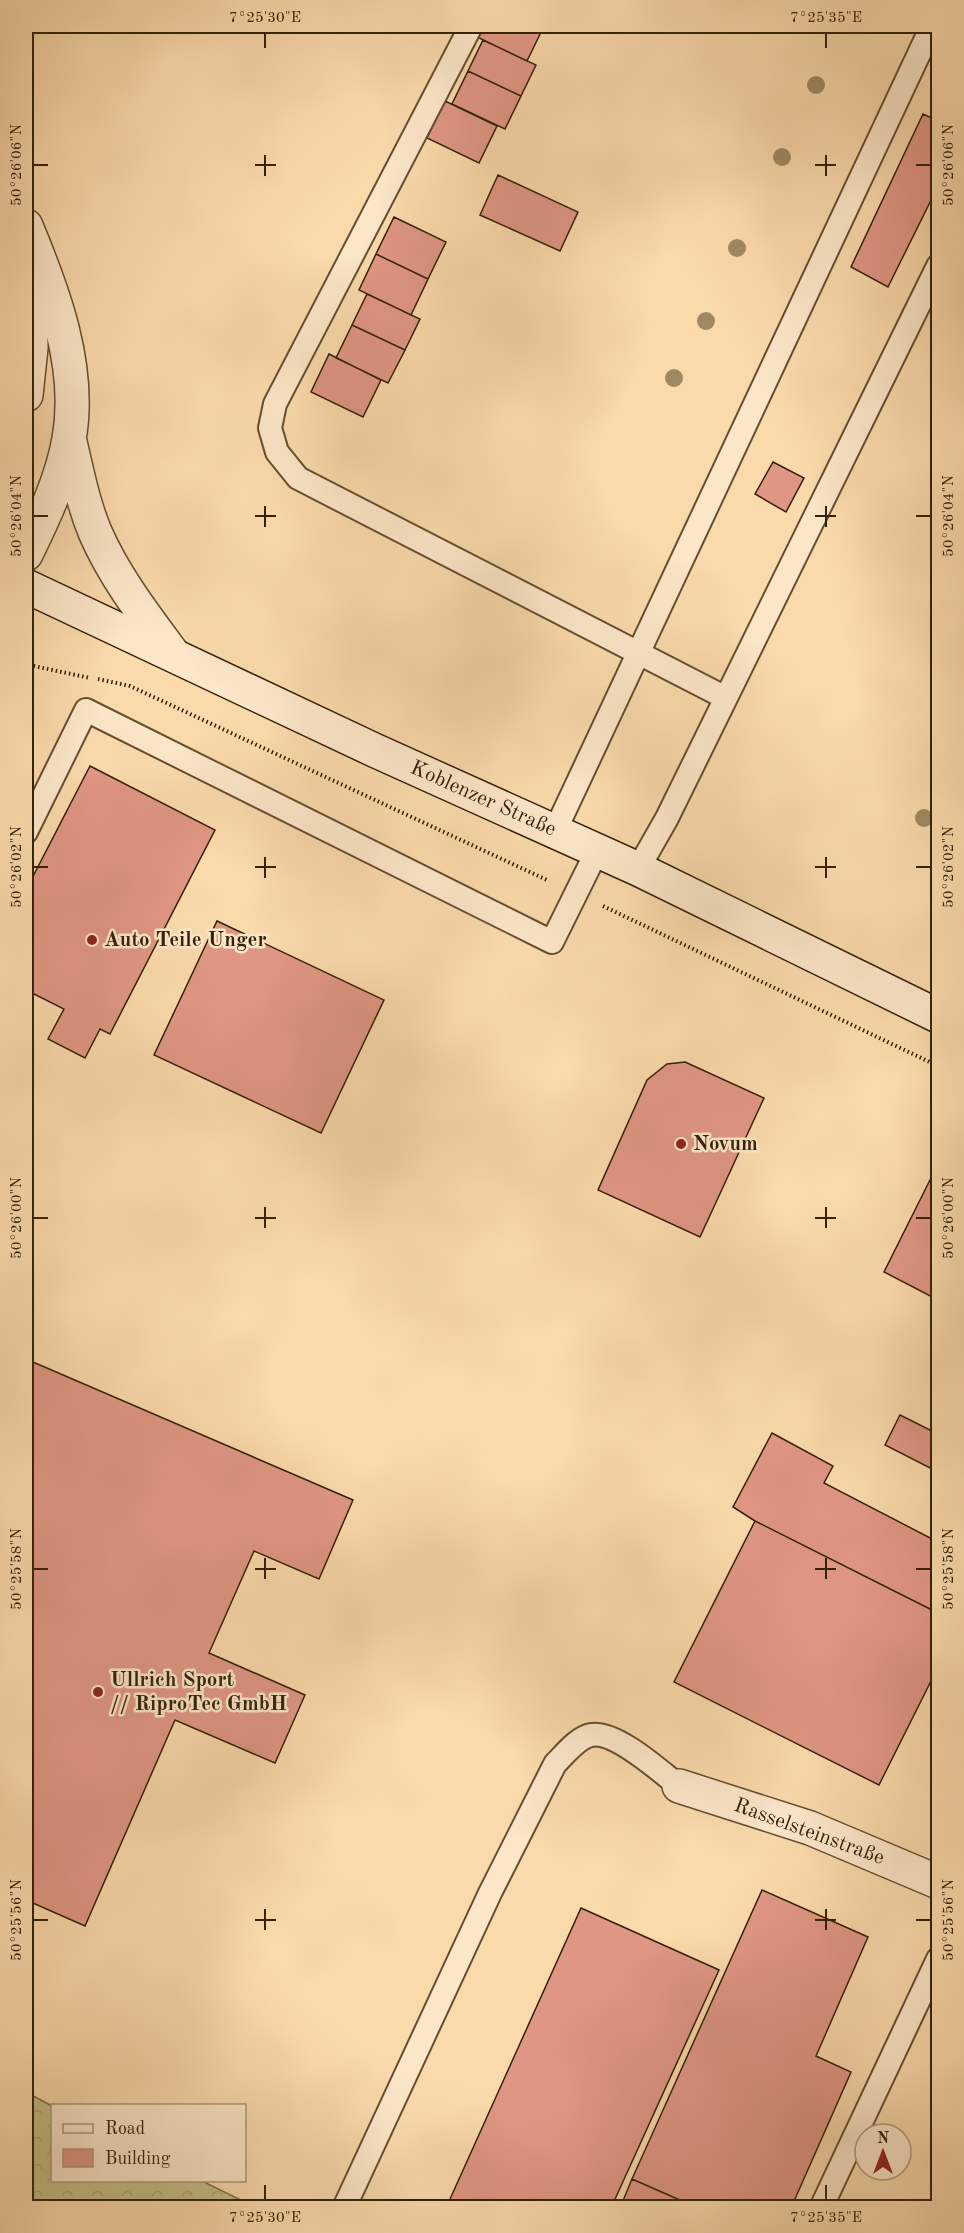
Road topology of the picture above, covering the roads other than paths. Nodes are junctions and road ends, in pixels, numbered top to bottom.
1 (471, 26) edge
2 (932, 26) edge
3 (28, 231) edge
4 (939, 266) edge
5 (26, 393) edge
6 (69, 438) junction
7 (26, 554) edge
8 (26, 586) edge
9 (173, 654) junction
10 (637, 654) junction
11 (726, 698) junction
12 (555, 831) junction
13 (26, 832) edge
14 (597, 851) junction
15 (638, 869) junction
16 (939, 1016) edge
17 (679, 1786) joint
18 (939, 1882) edge
19 (939, 1959) edge
20 (344, 2208) edge
21 (821, 2208) edge

1 - 10 lane
2 - 10 lane
3 - 5 street
3 - 6 street
4 - 11 lane
6 - 7 street
6 - 9 street
8 - 9 street, Koblenzer Straße
9 - 12 street, Koblenzer Straße
10 - 11 lane
10 - 12 lane
11 - 15 lane
12 - 14 street, Koblenzer Straße
13 - 14 lane
14 - 15 street, Koblenzer Straße
15 - 16 street, Koblenzer Straße
17 - 18 street, Rasselsteinstraße
17 - 20 lane
19 - 21 lane

